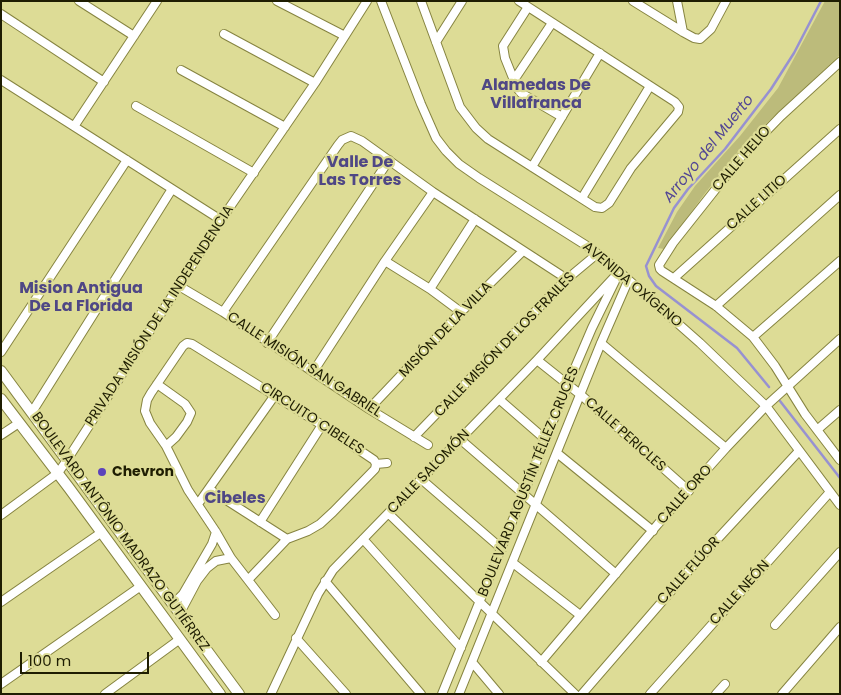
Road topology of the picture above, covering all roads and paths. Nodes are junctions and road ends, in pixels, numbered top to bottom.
1 (79, 1) edge
2 (157, 1) edge
3 (277, 1) edge
4 (367, 1) edge
5 (381, 1) edge
6 (421, 1) edge
7 (462, 1) edge
8 (519, 1) edge
9 (633, 1) edge
10 (677, 1) edge
11 (726, 1) edge
12 (528, 7) junction
13 (1, 14) edge
14 (552, 22) junction
15 (683, 32) junction
16 (224, 34) dead end
17 (134, 36) junction
18 (345, 36) junction
19 (436, 42) junction
20 (600, 53) junction
21 (840, 62) edge
22 (181, 70) dead end
23 (514, 80) junction
24 (4, 82) edge
25 (104, 82) junction
26 (314, 83) junction
27 (650, 86) junction
28 (1, 91) edge
29 (136, 106) dead end
30 (562, 117) junction
31 (75, 126) junction
32 (285, 127) junction
33 (840, 129) edge
34 (127, 160) junction
35 (389, 160) junction
36 (532, 167) junction
37 (254, 173) junction
38 (172, 189) junction
39 (433, 192) junction
40 (840, 195) edge
41 (582, 198) junction
42 (476, 219) junction
43 (221, 220) junction
44 (523, 251) junction
45 (597, 254) junction
46 (840, 260) edge
47 (385, 261) junction
48 (619, 272) junction
49 (674, 278) junction
50 (567, 279) junction
51 (628, 281) junction
52 (179, 286) junction
53 (430, 289) junction
54 (716, 306) junction
55 (223, 312) junction
56 (461, 312) junction
57 (753, 338) junction
58 (840, 339) edge
59 (267, 343) junction
60 (601, 343) junction
61 (1, 352) edge
62 (538, 360) junction
63 (1, 371) edge
64 (313, 372) junction
65 (157, 384) junction
66 (568, 384) junction
67 (788, 386) junction
68 (275, 395) junction
69 (581, 395) junction
70 (1, 399) edge
71 (500, 400) junction
72 (766, 406) junction
73 (369, 409) junction
74 (840, 410) edge
75 (32, 412) junction
76 (19, 423) junction
77 (322, 425) junction
78 (817, 430) junction
79 (1, 435) edge
80 (414, 437) junction
81 (460, 440) junction
82 (546, 440) junction
83 (428, 445) dead end
84 (166, 446) junction
85 (726, 448) junction
86 (799, 451) junction
87 (558, 453) junction
88 (67, 460) junction
89 (840, 460) edge
90 (387, 463) dead end
91 (376, 464) junction
92 (58, 473) junction
93 (421, 480) junction
94 (209, 489) junction
95 (689, 491) junction
96 (830, 492) junction
97 (524, 494) junction
98 (198, 504) junction
99 (536, 505) junction
100 (840, 505) edge
101 (389, 514) junction
102 (1, 515) edge
103 (260, 522) junction
104 (102, 532) junction
105 (216, 532) junction
106 (653, 532) junction
107 (287, 539) junction
108 (363, 539) junction
109 (502, 549) junction
110 (840, 552) edge
111 (231, 558) junction
112 (513, 563) junction
113 (616, 574) junction
114 (248, 580) junction
115 (325, 581) junction
116 (141, 586) junction
117 (480, 601) junction
118 (1, 602) edge
119 (173, 604) junction
120 (180, 613) junction
121 (493, 613) junction
122 (275, 615) dead end
123 (580, 615) junction
124 (775, 624) dead end
125 (840, 627) edge
126 (296, 638) junction
127 (180, 639) junction
128 (461, 648) junction
129 (472, 662) junction
130 (541, 662) junction
131 (1, 684) edge
132 (725, 684) dead end
133 (105, 694) edge
134 (220, 694) edge
135 (239, 694) edge
136 (272, 694) edge
137 (346, 694) edge
138 (421, 694) edge
139 (442, 694) edge
140 (459, 694) edge
141 (499, 694) edge
142 (575, 694) edge
143 (582, 694) edge
144 (650, 694) edge
145 (716, 694) edge
146 (782, 694) edge

1 - 17 street
2 - 17 street
3 - 18 street
4 - 18 street, PRIVADA MISIÓN DE LA INDEPENDENCIA
5 - 45 street, AVENIDA OXÍGENO
6 - 19 street
7 - 19 street
8 - 12 street
9 - 15 street
10 - 15 street
11 - 15 street
12 - 14 street
12 - 23 street
13 - 25 street
14 - 20 street
14 - 23 street
16 - 26 street
17 - 25 street
18 - 26 street, PRIVADA MISIÓN DE LA INDEPENDENCIA
19 - 36 street
20 - 27 street
20 - 30 street
21 - 49 street, CALLE HELIO
22 - 32 street
23 - 30 street
24 - 28 street
24 - 31 street
25 - 31 street
26 - 32 street, PRIVADA MISIÓN DE LA INDEPENDENCIA
27 - 41 street
27 - 41 street
29 - 37 street
30 - 36 street
31 - 34 street
32 - 37 street, PRIVADA MISIÓN DE LA INDEPENDENCIA
33 - 49 street, CALLE LITIO
34 - 38 street
34 - 61 street
35 - 39 street
35 - 55 street
35 - 59 street
36 - 41 street
37 - 43 street, PRIVADA MISIÓN DE LA INDEPENDENCIA
38 - 43 street
38 - 75 street
39 - 42 street
39 - 47 street
40 - 54 street
42 - 44 street
42 - 53 street
43 - 52 street, PRIVADA MISIÓN DE LA INDEPENDENCIA
44 - 50 street
44 - 56 street, MISIÓN DE LA VILLA
45 - 48 street, AVENIDA OXÍGENO
45 - 50 street, CALLE MISIÓN DE LOS FRAILES
46 - 57 street
47 - 53 street
47 - 64 street
48 - 51 street, AVENIDA OXÍGENO
48 - 62 street, CALLE SALOMÓN
48 - 66 street, BOULEVARD AGUSTÍN TÉLLEZ CRUCES
49 - 54 street
50 - 80 street, CALLE MISIÓN DE LOS FRAILES
51 - 60 street, BOULEVARD AGUSTÍN TÉLLEZ CRUCES
51 - 72 street, AVENIDA OXÍGENO
52 - 55 street, CALLE MISIÓN SAN GABRIEL
52 - 88 street, PRIVADA MISIÓN DE LA INDEPENDENCIA
53 - 56 street
54 - 57 street
55 - 59 street, CALLE MISIÓN SAN GABRIEL
56 - 73 street, MISIÓN DE LA VILLA
57 - 67 street
58 - 67 street, CALLE ORO
59 - 64 street, CALLE MISIÓN SAN GABRIEL
60 - 69 street, BOULEVARD AGUSTÍN TÉLLEZ CRUCES
60 - 85 street
62 - 66 street, CALLE PERICLES
62 - 71 street, CALLE SALOMÓN
63 - 75 street, BOULEVARD ANTÔNIO MADRAZO GUTIÉRREZ
64 - 73 street, CALLE MISIÓN SAN GABRIEL
65 - 68 street, CIRCUITO CIBELES
65 - 84 street, CIRCUITO CIBELES
65 - 84 street
66 - 69 street, CALLE PERICLES
66 - 82 street, BOULEVARD AGUSTÍN TÉLLEZ CRUCES
67 - 72 street, CALLE ORO
67 - 78 street
68 - 77 street, CIRCUITO CIBELES
68 - 94 street
69 - 87 street, BOULEVARD AGUSTÍN TÉLLEZ CRUCES
69 - 95 street, CALLE PERICLES
70 - 76 street, BOULEVARD ANTÔNIO MADRAZO GUTIÉRREZ
71 - 81 street, CALLE SALOMÓN
71 - 82 street
72 - 85 street, CALLE ORO
72 - 86 street, AVENIDA OXÍGENO
73 - 80 street, CALLE MISIÓN SAN GABRIEL
74 - 78 street
75 - 88 street, BOULEVARD ANTÔNIO MADRAZO GUTIÉRREZ
76 - 79 street
76 - 92 street, BOULEVARD ANTÔNIO MADRAZO GUTIÉRREZ
77 - 91 street, CIRCUITO CIBELES
77 - 103 street
78 - 89 street
80 - 83 street, CALLE MISIÓN SAN GABRIEL
81 - 93 street, CALLE SALOMÓN
81 - 97 street
82 - 97 street, BOULEVARD AGUSTÍN TÉLLEZ CRUCES
84 - 98 street, CIRCUITO CIBELES
85 - 95 street, CALLE ORO
86 - 96 street, AVENIDA OXÍGENO
86 - 143 street, CALLE FLÚOR
87 - 99 street, BOULEVARD AGUSTÍN TÉLLEZ CRUCES
87 - 106 street
88 - 92 street, PRIVADA MISIÓN DE LA INDEPENDENCIA
88 - 119 street, BOULEVARD ANTÔNIO MADRAZO GUTIÉRREZ
90 - 91 street
91 - 107 street, CIRCUITO CIBELES
92 - 102 street, PRIVADA MISIÓN DE LA INDEPENDENCIA
92 - 104 street, BOULEVARD ANTÔNIO MADRAZO GUTIÉRREZ
93 - 101 street, CALLE SALOMÓN
93 - 109 street
94 - 98 street
94 - 103 street
95 - 106 street, CALLE ORO
96 - 100 street, AVENIDA OXÍGENO
96 - 144 street, CALLE NEÓN
97 - 99 street
97 - 109 street, BOULEVARD AGUSTÍN TÉLLEZ CRUCES
98 - 105 street, CIRCUITO CIBELES
99 - 112 street, BOULEVARD AGUSTÍN TÉLLEZ CRUCES
99 - 113 street
101 - 108 street, CALLE SALOMÓN
101 - 117 street
103 - 107 street
104 - 116 street, BOULEVARD ANTÔNIO MADRAZO GUTIÉRREZ
104 - 118 street
105 - 111 street, CIRCUITO CIBELES
105 - 119 street
106 - 113 street, CALLE ORO
107 - 114 street, CIRCUITO CIBELES
108 - 115 street, CALLE SALOMÓN
108 - 128 street
109 - 117 street, BOULEVARD AGUSTÍN TÉLLEZ CRUCES
110 - 124 street
111 - 114 street, CIRCUITO CIBELES
111 - 120 street
112 - 121 street, BOULEVARD AGUSTÍN TÉLLEZ CRUCES
112 - 123 street
113 - 123 street, CALLE ORO
114 - 122 street, CIRCUITO CIBELES
115 - 126 street, CALLE SALOMÓN
115 - 138 street
116 - 127 street, BOULEVARD ANTÔNIO MADRAZO GUTIÉRREZ
116 - 131 street
117 - 121 street
117 - 128 street, BOULEVARD AGUSTÍN TÉLLEZ CRUCES
119 - 120 street, BOULEVARD ANTÔNIO MADRAZO GUTIÉRREZ
120 - 135 street, BOULEVARD ANTÔNIO MADRAZO GUTIÉRREZ
121 - 129 street, BOULEVARD AGUSTÍN TÉLLEZ CRUCES
121 - 130 street
123 - 130 street, CALLE ORO
125 - 146 street
126 - 136 street, CALLE SALOMÓN
126 - 137 street
127 - 133 street
127 - 134 street, BOULEVARD ANTÔNIO MADRAZO GUTIÉRREZ
128 - 139 street, BOULEVARD AGUSTÍN TÉLLEZ CRUCES
129 - 140 street, BOULEVARD AGUSTÍN TÉLLEZ CRUCES
129 - 141 street
130 - 142 street
132 - 145 street

